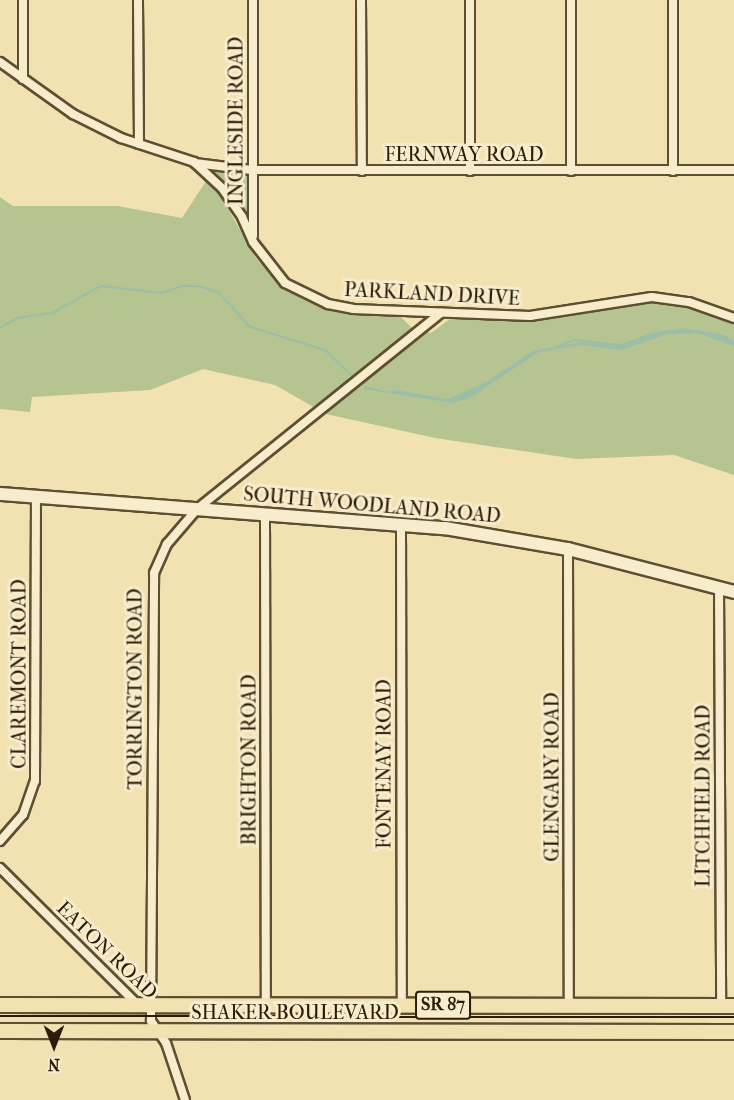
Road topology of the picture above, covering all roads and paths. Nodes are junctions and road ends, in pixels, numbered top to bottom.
1 (23, 0) edge
2 (138, 0) edge
3 (252, 0) edge
4 (361, 0) edge
5 (470, 0) edge
6 (571, 0) edge
7 (673, 0) edge
8 (0, 62) edge
9 (23, 79) junction
10 (139, 144) junction
11 (194, 162) junction
12 (252, 170) junction
13 (734, 170) edge
14 (362, 171) junction
15 (470, 171) junction
16 (571, 171) junction
17 (673, 171) junction
18 (253, 242) junction
19 (441, 313) junction
20 (734, 318) edge
21 (0, 494) edge
22 (36, 496) junction
23 (197, 509) junction
24 (265, 514) junction
25 (401, 524) junction
26 (568, 549) junction
27 (719, 587) junction
28 (734, 592) edge
29 (0, 841) edge
30 (0, 868) edge
31 (0, 1005) edge
32 (266, 1005) junction
33 (402, 1005) junction
34 (569, 1005) junction
35 (727, 1005) edge
36 (147, 1009) junction
37 (0, 1031) edge
38 (158, 1032) junction
39 (734, 1032) edge
40 (185, 1100) edge

1 - 9 street
2 - 10 street
3 - 12 street, INGLESIDE ROAD
4 - 14 street
5 - 15 street
6 - 16 street
7 - 17 street
8 - 9 street, PARKLAND DRIVE
9 - 10 street, PARKLAND DRIVE
10 - 11 street, PARKLAND DRIVE
11 - 12 street, FERNWAY ROAD
11 - 18 street, PARKLAND DRIVE
12 - 14 street, FERNWAY ROAD
12 - 18 street, INGLESIDE ROAD
13 - 17 street, FERNWAY ROAD
14 - 15 street, FERNWAY ROAD
15 - 16 street, FERNWAY ROAD
16 - 17 street, FERNWAY ROAD
18 - 19 street, PARKLAND DRIVE
19 - 20 street, PARKLAND DRIVE
19 - 23 street, TORRINGTON ROAD
21 - 22 street, SOUTH WOODLAND ROAD
22 - 23 street, SOUTH WOODLAND ROAD
22 - 29 street, CLAREMONT ROAD
23 - 24 street, SOUTH WOODLAND ROAD
23 - 36 street, TORRINGTON ROAD
24 - 25 street, SOUTH WOODLAND ROAD
24 - 32 street, BRIGHTON ROAD
25 - 26 street, SOUTH WOODLAND ROAD
25 - 33 street, FONTENAY ROAD
26 - 27 street, SOUTH WOODLAND ROAD
26 - 34 street, GLENGARY ROAD
27 - 28 street, SOUTH WOODLAND ROAD
27 - 35 street, LITCHFIELD ROAD
30 - 36 street, EATON ROAD
31 - 36 main road, SHAKER BOULEVARD / SR 87
32 - 33 main road, SHAKER BOULEVARD / SR 87
32 - 36 main road, SHAKER BOULEVARD / SR 87
33 - 34 main road, SHAKER BOULEVARD / SR 87
34 - 35 main road, SHAKER BOULEVARD / SR 87
36 - 38 street, EATON ROAD
37 - 38 main road, SHAKER BOULEVARD / SR 87
38 - 39 main road, SHAKER BOULEVARD / SR 87
38 - 40 street, EATON ROAD

